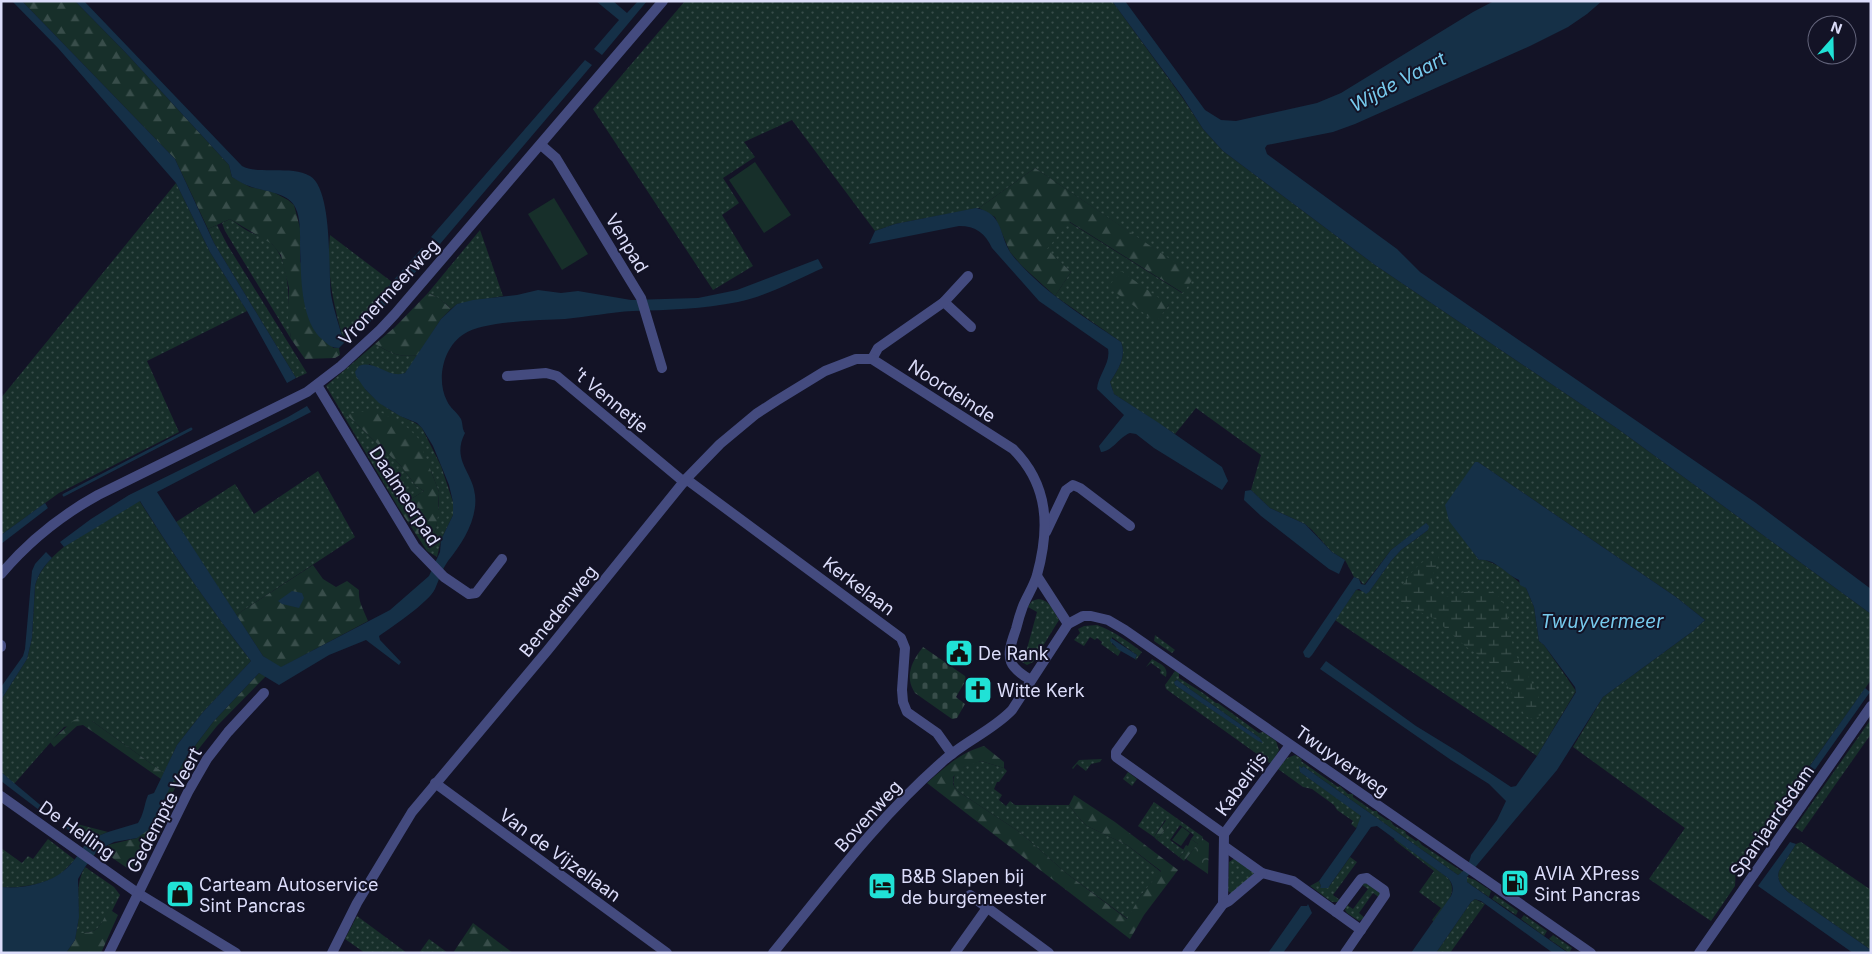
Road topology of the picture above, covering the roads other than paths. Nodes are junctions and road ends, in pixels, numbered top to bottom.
1 (663, 1) edge
2 (541, 145) junction
3 (968, 276) dead end
4 (944, 302) junction
5 (971, 327) dead end
6 (872, 359) junction
7 (662, 368) dead end
8 (507, 376) dead end
9 (317, 385) junction
10 (685, 480) junction
11 (1130, 526) dead end
12 (1045, 536) junction
13 (502, 560) dead end
14 (1, 574) edge
15 (1037, 576) junction
16 (1068, 624) junction
17 (1031, 680) junction
18 (264, 693) dead end
19 (1871, 706) edge
20 (1132, 730) dead end
21 (1290, 745) junction
22 (952, 754) junction
23 (435, 784) junction
24 (1, 796) edge
25 (1224, 834) junction
26 (1224, 846) junction
27 (1262, 873) junction
28 (139, 894) junction
29 (970, 895) dead end
30 (1223, 904) junction
31 (987, 908) junction
32 (1336, 912) junction
33 (1361, 930) junction
34 (109, 953) edge
35 (236, 953) edge
36 (332, 953) edge
37 (667, 953) edge
38 (773, 953) edge
39 (955, 953) edge
40 (1049, 953) edge
41 (1187, 953) edge
42 (1345, 953) edge
43 (1591, 953) edge
44 (1700, 953) edge

1 - 2 street, Vronermeerweg
2 - 7 street, Venpad
2 - 9 street, Vronermeerweg
3 - 4 street
4 - 5 street
4 - 6 street
6 - 10 street, Benedenweg
6 - 12 street, Noordeinde
8 - 10 street, 't Vennetje
9 - 13 street, Daalmeerpad
9 - 14 street, Vronermeerweg
10 - 22 street, Kerkelaan
10 - 23 street, Benedenweg
11 - 12 street, Noordeinde
12 - 15 street, Noordeinde
15 - 16 street
15 - 17 street, Noordeinde
16 - 17 street, Bovenweg
16 - 21 street, Twuyverweg
17 - 22 street, Bovenweg
18 - 28 street, Gedempte Veert
19 - 44 street, Spanjaardsdam
20 - 25 street
21 - 25 street, Kabelrijs
21 - 43 street, Twuyverweg
22 - 38 street, Bovenweg
23 - 36 street, Benedenweg
23 - 37 street, Van de Vijzellaan
24 - 28 street, De Helling
25 - 26 street, Kabelrijs
26 - 27 street
26 - 30 street, Kabelrijs
27 - 30 street
27 - 32 street
28 - 34 street, Gedempte Veert
28 - 35 street, De Helling
29 - 31 street
30 - 41 street
31 - 39 street
31 - 40 street
32 - 33 street
32 - 33 street
33 - 42 street

